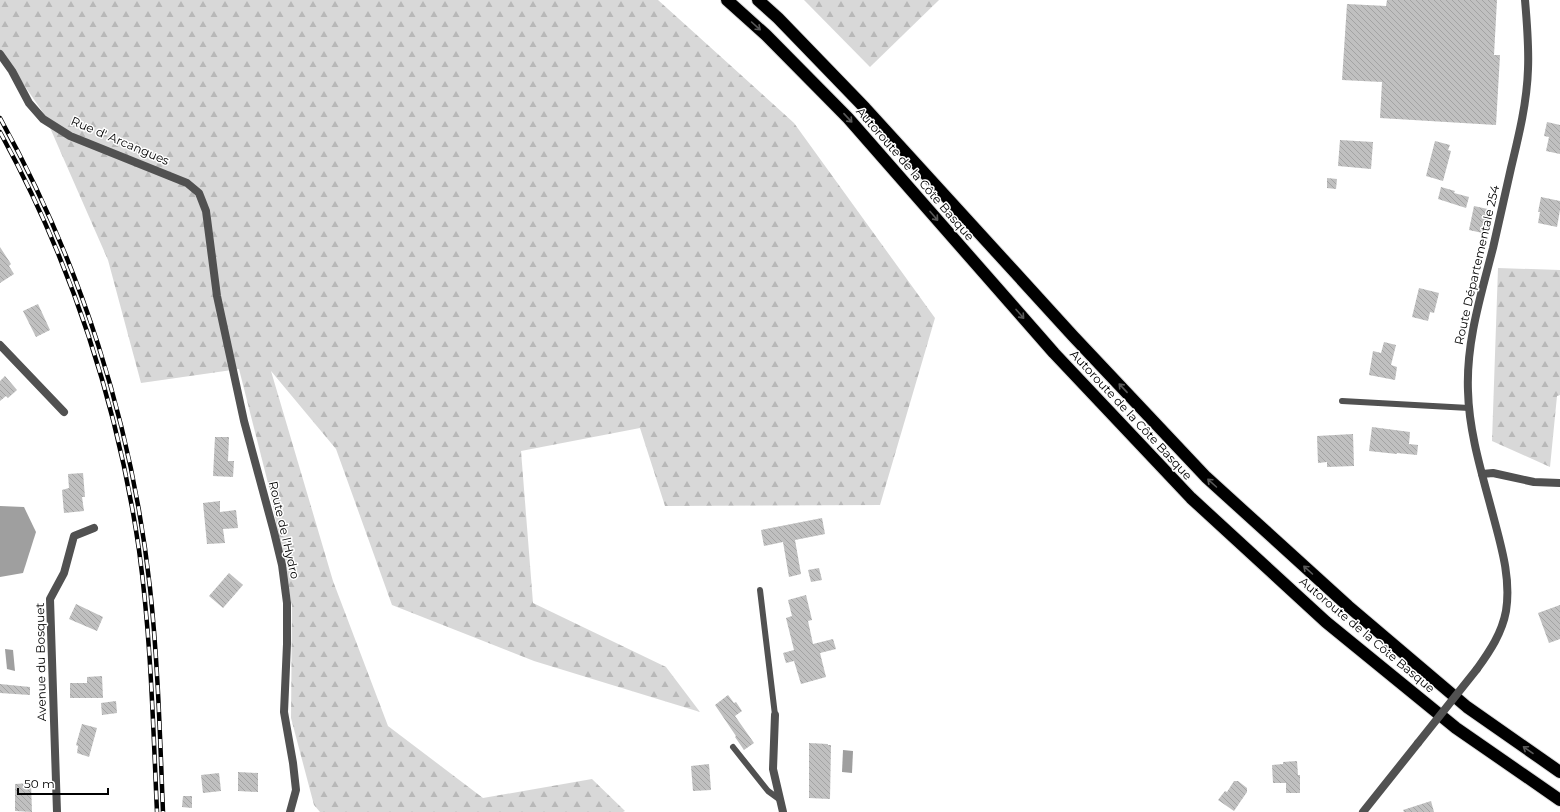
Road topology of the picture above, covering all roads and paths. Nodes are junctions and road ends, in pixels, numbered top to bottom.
1 (727, 0) edge
2 (758, 0) edge
3 (1525, 0) edge
4 (0, 54) edge
5 (212, 256) joint
6 (0, 345) edge
7 (1342, 401) dead end
8 (1469, 408) junction
9 (64, 412) dead end
10 (1482, 474) junction
11 (1560, 483) edge
12 (94, 528) dead end
13 (760, 590) dead end
14 (775, 715) joint
15 (733, 747) dead end
16 (1560, 772) edge
17 (779, 800) junction
18 (1560, 800) edge
19 (57, 812) edge
20 (290, 812) edge
21 (782, 812) edge
22 (1363, 812) edge

1 -> 18 highway, Autoroute de la Côte Basque
16 -> 2 highway, Autoroute de la Côte Basque
3 - 8 street, Route Départementale 254
4 - 5 street, Rue d' Arcangues
5 - 20 street, Route de l'Hydro
6 - 9 street
7 - 8 lane
8 - 10 street, Route Départementale 254
10 - 11 street
10 - 22 street, Route Départementale 254, bridge
12 - 19 street, Avenue du Bosquet
13 - 14 lane
14 - 17 street
15 - 17 lane
17 - 21 street

